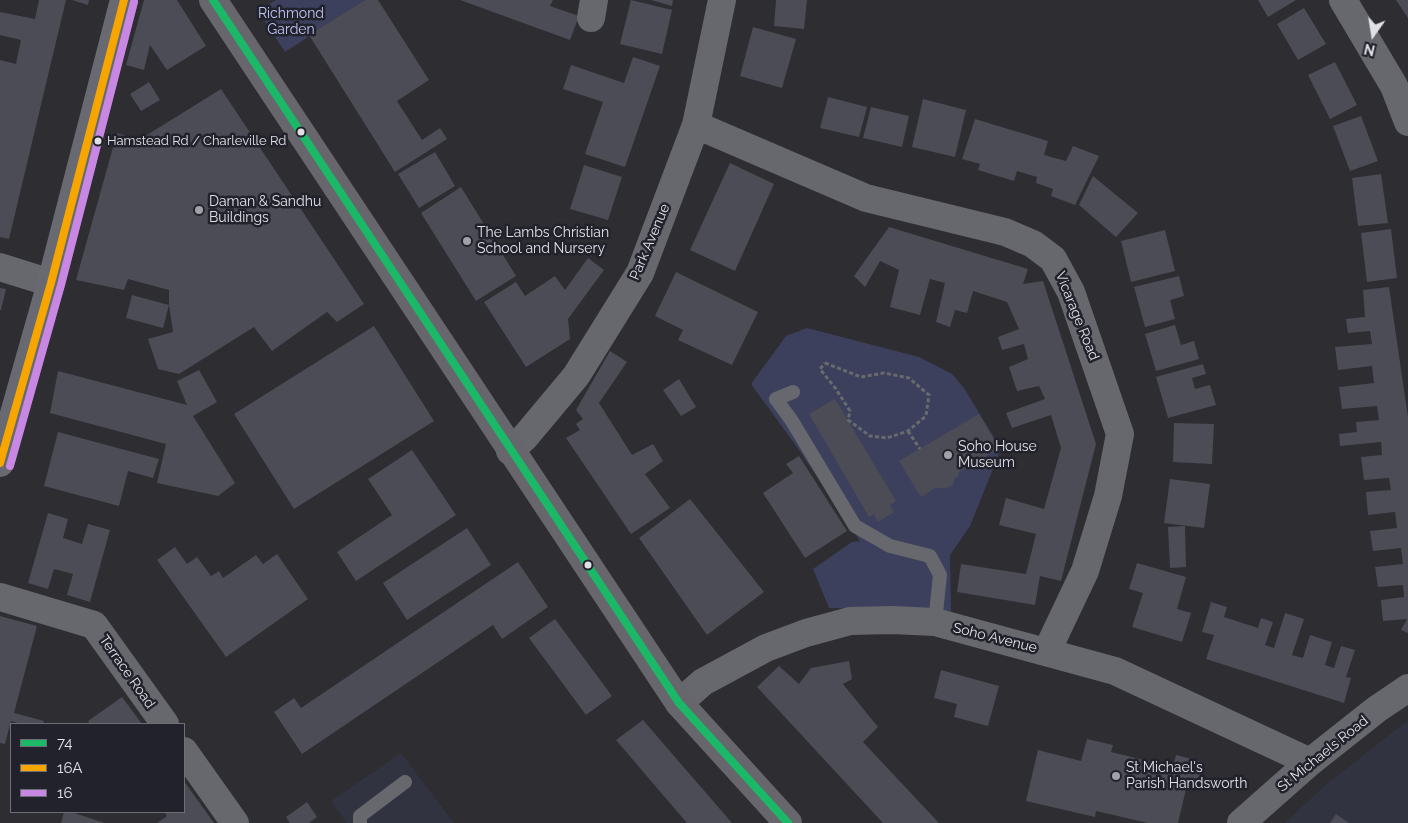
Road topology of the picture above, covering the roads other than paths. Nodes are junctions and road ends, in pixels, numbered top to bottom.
1 (124, 0) edge
2 (213, 0) edge
3 (722, 0) edge
4 (1343, 0) edge
5 (1408, 122) edge
6 (696, 125) junction
7 (0, 267) edge
8 (51, 283) junction
9 (793, 392) dead end
10 (510, 451) junction
11 (0, 463) edge
12 (0, 597) edge
13 (935, 622) junction
14 (1047, 651) junction
15 (1408, 688) edge
16 (679, 704) junction
17 (163, 723) edge
18 (185, 752) edge
19 (1310, 762) junction
20 (404, 782) dead end
21 (235, 823) edge
22 (360, 823) edge
23 (788, 823) edge
24 (1241, 823) edge

1 - 8 main road
2 - 10 highway
3 - 6 street, Park Avenue
4 - 5 street
6 - 10 street, Park Avenue
6 - 14 street, Vicarage Road
7 - 8 street
8 - 11 main road
9 - 13 lane
10 - 16 highway
12 - 17 street, Terrace Road
13 - 14 street, Soho Avenue
13 - 16 street, Soho Avenue
14 - 19 street, Soho Avenue
15 - 19 street, St Michaels Road
16 - 23 highway
18 - 21 street
19 - 24 street, St Michaels Road
20 - 22 lane

